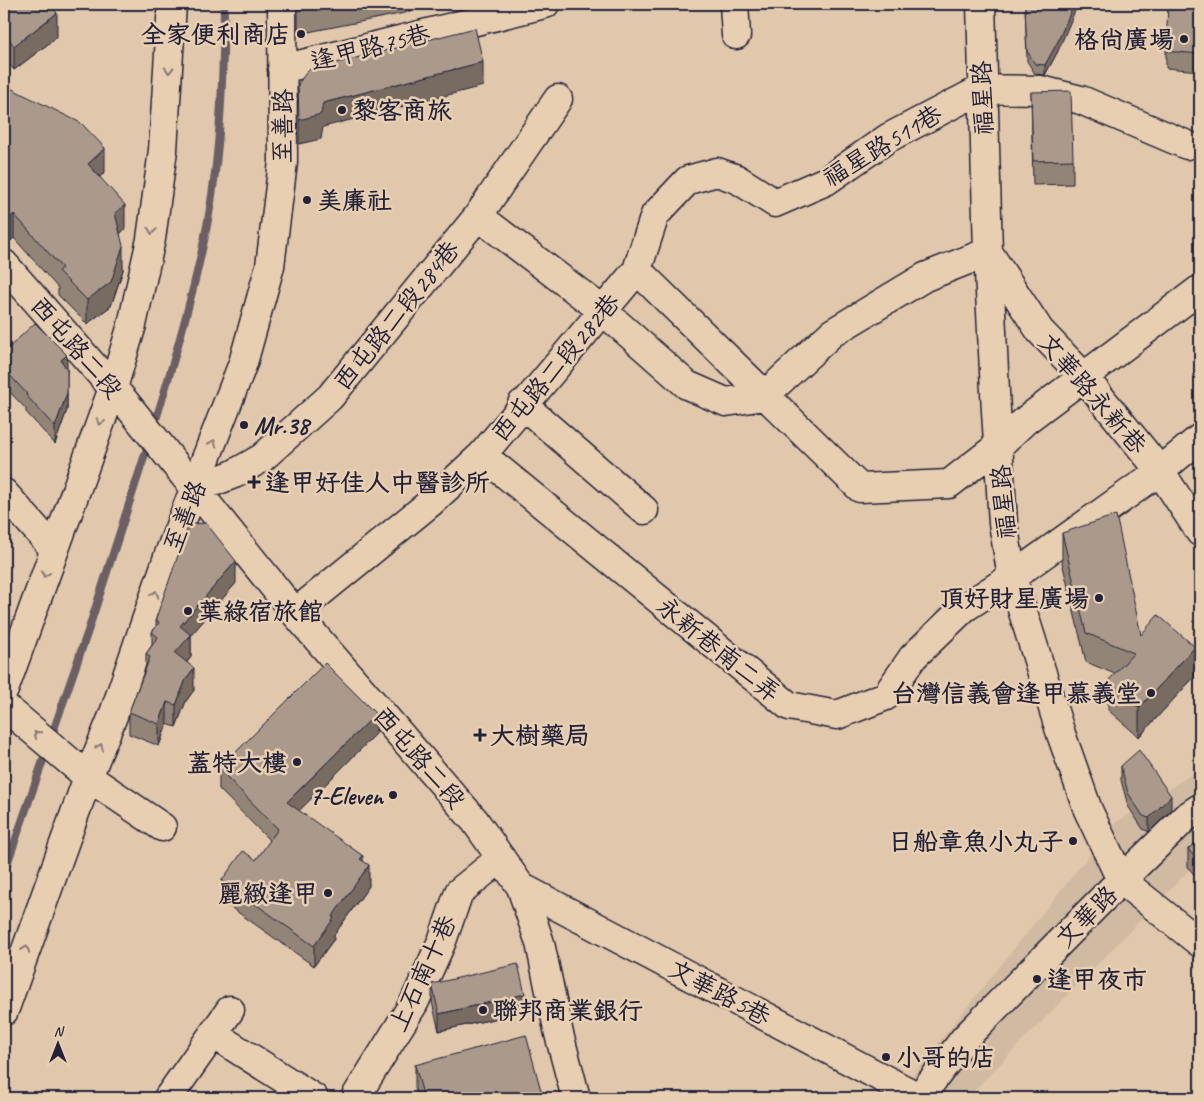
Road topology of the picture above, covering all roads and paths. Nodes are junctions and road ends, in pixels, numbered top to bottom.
1 (172, 4) edge
2 (282, 4) edge
3 (545, 4) edge
4 (734, 4) edge
5 (981, 4) edge
6 (736, 35) dead end
7 (282, 69) junction
8 (982, 88) junction
9 (558, 99) dead end
10 (1188, 144) dead end
11 (775, 203) joint
12 (478, 216) junction
13 (988, 252) junction
14 (4, 264) edge
15 (637, 270) junction
16 (1199, 290) dead end
17 (602, 310) junction
18 (1084, 377) junction
19 (113, 388) junction
20 (764, 396) junction
21 (522, 404) junction
22 (1200, 438) edge
23 (998, 446) junction
24 (482, 455) junction
25 (1160, 471) junction
26 (195, 489) junction
27 (4, 492) edge
28 (644, 510) dead end
29 (1200, 532) edge
30 (54, 549) junction
31 (1012, 577) junction
32 (296, 612) junction
33 (4, 690) edge
34 (4, 706) edge
35 (88, 777) junction
36 (1200, 808) edge
37 (162, 827) dead end
38 (501, 858) junction
39 (1121, 880) junction
40 (522, 887) junction
41 (1200, 943) edge
42 (230, 1010) dead end
43 (4, 1012) edge
44 (212, 1034) junction
45 (168, 1098) edge
46 (314, 1098) edge
47 (354, 1098) edge
48 (576, 1098) edge
49 (919, 1098) edge

1 -> 19 street
2 - 7 street, 至善路
3 - 7 street, 逢甲路75巷
4 - 6 street
5 - 8 street, 福星路
26 -> 7 street, 至善路
8 - 10 street, 福星路511巷
8 - 11 street, 福星路511巷
8 - 13 street, 福星路
9 - 12 street, 西屯路二段284巷
11 - 15 street, 西屯路二段282巷
12 - 17 street
12 - 26 street, 西屯路二段284巷
13 - 18 street, 文華路永新巷
13 - 20 street
13 - 23 street, 福星路
14 - 19 street, 西屯路二段
15 - 17 street, 西屯路二段282巷
15 - 20 street
16 - 18 street
17 - 20 street
17 - 21 street, 西屯路二段282巷
18 - 23 street
18 - 25 street, 文華路永新巷
19 - 26 street, 西屯路二段
19 -> 30 street
20 - 23 street
21 - 24 street, 西屯路二段282巷
21 - 28 street
22 - 25 street, 永新巷南二弄
23 - 31 street, 福星路
24 - 31 street, 永新巷南二弄
24 - 32 street, 西屯路二段282巷
25 - 29 street, 文華路永新巷
25 - 31 street, 永新巷南二弄
26 - 32 street, 西屯路二段
35 -> 26 street, 至善路
27 - 30 street
30 -> 33 street
31 - 39 street, 福星路
32 - 38 street, 西屯路二段
35 -> 34 street
35 - 37 street
43 -> 35 street, 至善路
36 - 39 street, 文華路
38 - 40 street, 西屯路二段
38 - 47 street, 上石南十巷
39 - 41 street, 福星路
39 - 49 street, 文華路
40 - 48 street, 西屯路二段
40 - 49 street, 文華路5巷
42 - 44 street
44 - 45 street
44 - 46 street

